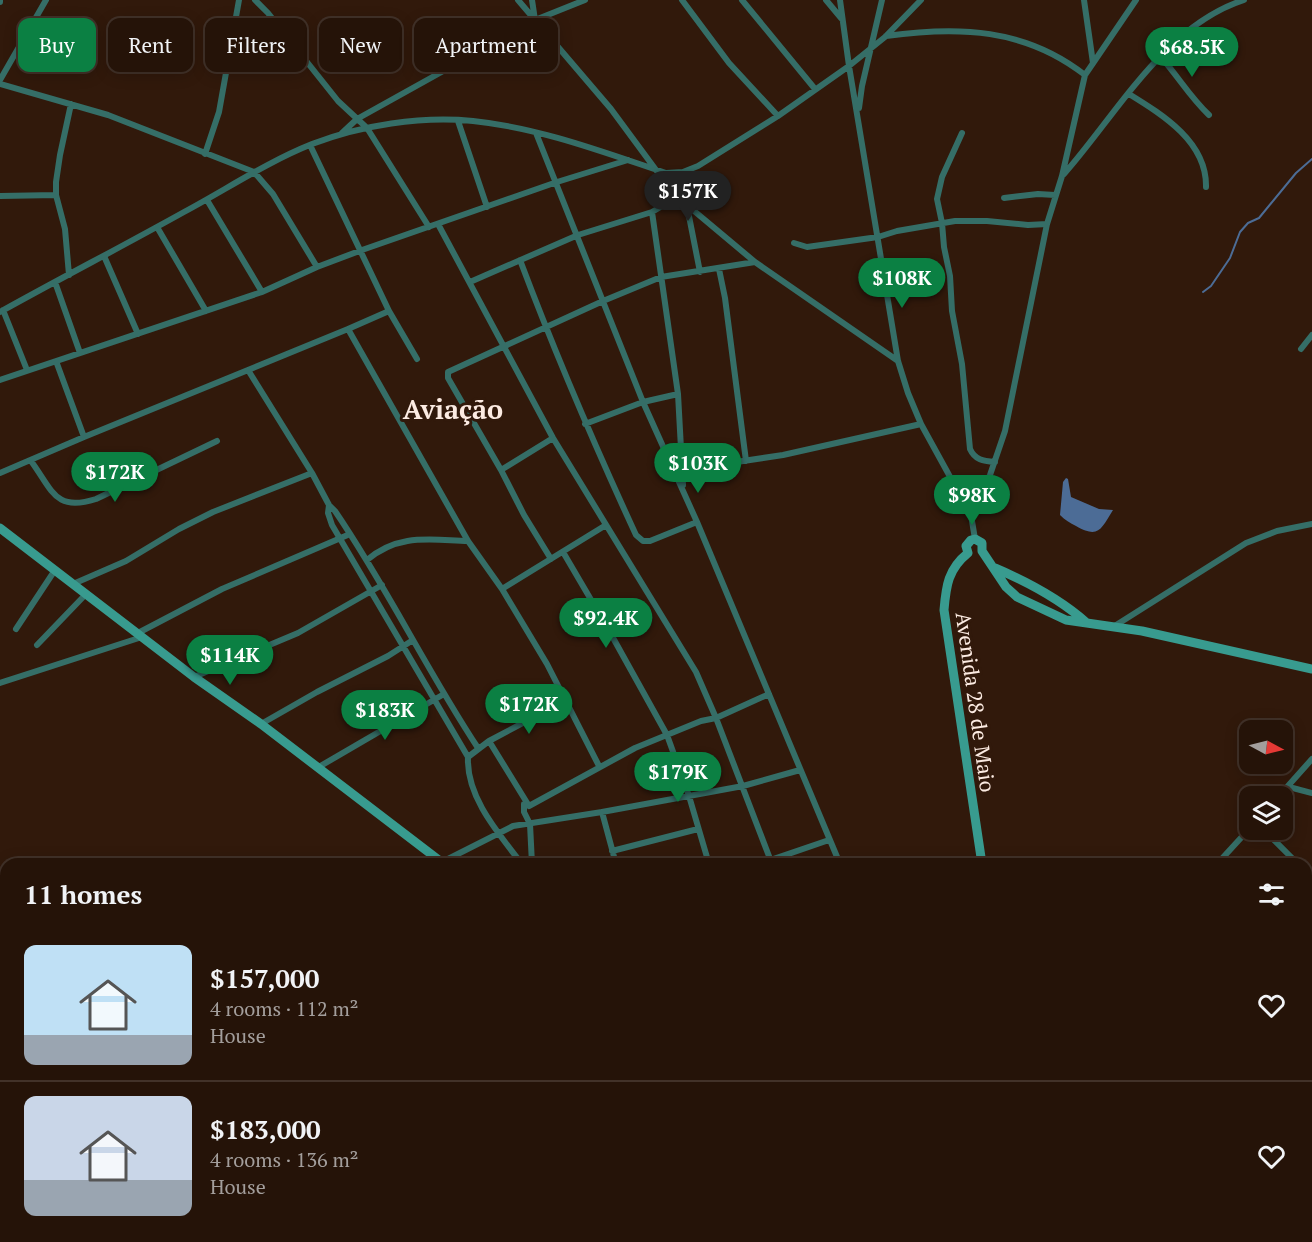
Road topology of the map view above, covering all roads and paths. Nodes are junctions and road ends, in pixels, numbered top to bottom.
1 (46, 0) edge
2 (239, 0) edge
3 (255, 0) edge
4 (518, 0) edge
5 (532, 0) edge
6 (585, 0) edge
7 (682, 0) edge
8 (742, 0) edge
9 (826, 0) edge
10 (840, 0) edge
11 (882, 0) edge
12 (921, 0) edge
13 (1084, 0) edge
14 (1136, 0) edge
15 (1244, 0) edge
16 (534, 18) edge
17 (536, 18) edge
18 (541, 18) edge
19 (843, 20) junction
20 (885, 36) junction
21 (558, 46) edge
22 (870, 48) junction
23 (1160, 56) junction
24 (1093, 63) junction
25 (849, 66) junction
26 (442, 72) edge
27 (1085, 75) junction
28 (0, 82) edge
29 (815, 89) junction
30 (1129, 94) junction
31 (71, 104) junction
32 (858, 114) junction
33 (1209, 115) dead end
34 (778, 116) junction
35 (357, 119) junction
36 (458, 121) junction
37 (367, 128) junction
38 (342, 133) junction
39 (536, 133) junction
40 (962, 133) dead end
41 (310, 145) junction
42 (205, 154) junction
43 (628, 160) junction
44 (656, 170) junction
45 (254, 172) junction
46 (1062, 176) junction
47 (556, 182) junction
48 (1206, 187) dead end
49 (56, 195) junction
50 (1056, 195) junction
51 (0, 196) edge
52 (679, 196) junction
53 (1004, 198) dead end
54 (207, 200) junction
55 (687, 205) junction
56 (487, 207) junction
57 (652, 212) junction
58 (942, 223) junction
59 (438, 224) junction
60 (1047, 224) junction
61 (157, 227) junction
62 (429, 227) junction
63 (578, 235) junction
64 (878, 237) junction
65 (794, 243) dead end
66 (362, 250) junction
67 (104, 256) junction
68 (520, 260) junction
69 (755, 262) junction
70 (317, 267) junction
71 (719, 269) junction
72 (700, 272) junction
73 (69, 275) junction
74 (660, 277) junction
75 (55, 282) junction
76 (470, 282) junction
77 (262, 292) junction
78 (603, 301) junction
79 (1, 311) edge
80 (206, 311) junction
81 (389, 311) junction
82 (546, 328) junction
83 (348, 329) junction
84 (138, 334) junction
85 (1312, 335) edge
86 (503, 348) junction
87 (1301, 349) dead end
88 (80, 353) junction
89 (417, 359) dead end
90 (56, 361) junction
91 (898, 361) junction
92 (27, 370) junction
93 (248, 370) junction
94 (0, 380) edge
95 (678, 394) junction
96 (643, 402) junction
97 (585, 424) junction
98 (921, 424) junction
99 (84, 437) junction
100 (552, 438) junction
101 (217, 441) dead end
102 (31, 461) junction
103 (746, 461) junction
104 (995, 462) junction
105 (501, 470) junction
106 (683, 470) junction
107 (0, 473) edge
108 (312, 473) junction
109 (684, 490) junction
110 (328, 505) junction
111 (971, 515) junction
112 (697, 522) junction
113 (1312, 524) edge
114 (606, 525) junction
115 (0, 528) edge
116 (350, 534) junction
117 (341, 539) junction
118 (975, 539) junction
119 (468, 541) junction
120 (982, 551) junction
121 (563, 552) junction
122 (968, 553) junction
123 (551, 559) junction
124 (367, 560) junction
125 (994, 567) junction
126 (55, 570) junction
127 (73, 584) junction
128 (382, 585) junction
129 (502, 589) junction
130 (372, 592) junction
131 (86, 594) junction
132 (1087, 623) junction
133 (1113, 627) junction
134 (16, 629) dead end
135 (140, 635) junction
136 (413, 640) junction
137 (37, 645) dead end
138 (404, 646) junction
139 (1312, 669) edge
140 (194, 677) junction
141 (0, 683) edge
142 (444, 694) junction
143 (768, 694) junction
144 (434, 698) junction
145 (566, 700) junction
146 (716, 718) junction
147 (261, 724) junction
148 (667, 735) junction
149 (489, 741) junction
150 (478, 748) junction
151 (468, 756) junction
152 (1312, 759) edge
153 (599, 766) junction
154 (316, 768) junction
155 (800, 770) junction
156 (742, 786) junction
157 (1290, 786) edge
158 (1293, 788) edge
159 (1312, 793) edge
160 (689, 796) junction
161 (530, 806) junction
162 (602, 812) junction
163 (530, 824) junction
164 (698, 829) junction
165 (500, 835) junction
166 (829, 840) junction
167 (1239, 840) edge
168 (1274, 840) edge
169 (612, 851) junction
170 (436, 858) edge
171 (453, 858) edge
172 (517, 858) edge
173 (532, 858) edge
174 (614, 858) edge
175 (707, 858) edge
176 (769, 858) edge
177 (782, 858) edge
178 (837, 858) edge
179 (981, 858) edge
180 (1222, 858) edge
181 (1292, 858) edge

1 - 28 street
2 - 42 street
3 - 35 street
4 - 16 street
5 - 17 street
6 - 18 street
7 - 34 street
8 - 29 street
9 - 19 street
10 - 19 street
11 - 22 street
12 - 20 street
13 - 24 street
14 - 24 street
15 - 23 street
19 - 25 street
20 - 22 street
20 - 27 street
21 - 44 street
22 - 25 street
22 - 32 street
23 - 30 street
23 - 33 street
24 - 27 street
25 - 29 street
25 - 32 street
26 - 35 street
27 - 46 street
28 - 31 street
29 - 34 street
30 - 46 street
30 - 48 street
31 - 42 street
31 - 49 street
32 - 64 street
34 - 44 street
35 - 37 street
35 - 38 street
36 - 37 street
36 - 39 street
36 - 56 street
37 - 38 street
37 - 62 street
38 - 41 street
39 - 43 street
39 - 47 street
40 - 58 street
41 - 45 street
41 - 66 street
42 - 45 street
43 - 44 street
43 - 47 street
44 - 52 street
45 - 54 street
45 - 70 street
46 - 50 street
47 - 56 street
47 - 63 street
49 - 51 street
49 - 73 street
50 - 53 street
50 - 60 street
52 - 55 street
52 - 57 street
54 - 61 street
54 - 77 street
55 - 69 street
55 - 72 street
56 - 59 street
57 - 63 street
57 - 74 street
58 - 60 street
58 - 64 street
58 - 104 street
59 - 62 street
59 - 76 street
60 - 104 street
61 - 67 street
61 - 80 street
62 - 66 street
63 - 68 street
63 - 78 street
64 - 65 street
64 - 91 street
66 - 70 street
66 - 81 street
67 - 73 street
67 - 84 street
68 - 76 street
68 - 82 street
69 - 71 street
69 - 91 street
70 - 77 street
71 - 72 street
71 - 103 street
72 - 74 street
73 - 75 street
74 - 78 street
74 - 95 street
75 - 79 street
75 - 88 street
76 - 86 street
77 - 80 street
78 - 82 street
78 - 96 street
79 - 92 street
80 - 84 street
81 - 83 street
81 - 89 street
82 - 86 street
82 - 97 street
83 - 93 street
83 - 119 street
84 - 88 street
85 - 87 street
86 - 100 street
86 - 105 street
88 - 90 street
90 - 92 street
90 - 99 street
91 - 98 street
92 - 94 street
93 - 99 street
93 - 108 street
95 - 96 street
95 - 106 street
96 - 97 street
96 - 109 street
97 - 112 street
98 - 103 street
98 - 111 street
99 - 102 street
100 - 105 street
100 - 114 street
101 - 102 street
102 - 107 street
103 - 106 street
104 - 111 street
105 - 123 street
106 - 109 street
108 - 110 street
108 - 127 street
109 - 112 street
110 - 116 street
110 - 117 street
111 - 118 street
112 - 143 street
113 - 133 street
114 - 121 street
114 - 146 street
115 - 126 street
116 - 117 street
116 - 124 street
117 - 130 street
117 - 135 street
118 - 120 street
118 - 122 street
119 - 124 street
119 - 129 street
120 - 122 street
120 - 125 street
121 - 123 street
121 - 148 street
122 - 179 street, Avenida 28 de Maio
123 - 129 street
124 - 128 street
125 - 132 street
125 - 132 street
126 - 127 street
126 - 134 street
127 - 131 street
128 - 130 street
128 - 136 street
129 - 145 street
130 - 138 street
130 - 140 street
131 - 135 street
131 - 137 street
132 - 133 street
133 - 139 street
135 - 140 street
135 - 141 street
136 - 138 street
136 - 142 street
138 - 144 street
138 - 147 street
140 - 147 street
142 - 144 street
142 - 150 street
143 - 146 street
143 - 155 street
144 - 151 street
144 - 154 street
145 - 149 street
145 - 153 street
146 - 148 street
146 - 156 street
147 - 154 street
148 - 153 street
148 - 160 street
149 - 150 street
149 - 161 street
150 - 151 street
151 - 165 street
152 - 157 street
153 - 161 street
154 - 170 street
155 - 156 street
155 - 166 street
156 - 160 street
156 - 176 street
158 - 159 street
160 - 162 street
160 - 164 street
161 - 163 street
162 - 163 street
162 - 169 street
163 - 165 street
163 - 173 street
164 - 169 street
164 - 175 street
165 - 171 street
165 - 172 street
166 - 177 street
166 - 178 street
167 - 180 street
168 - 181 street
169 - 174 street

